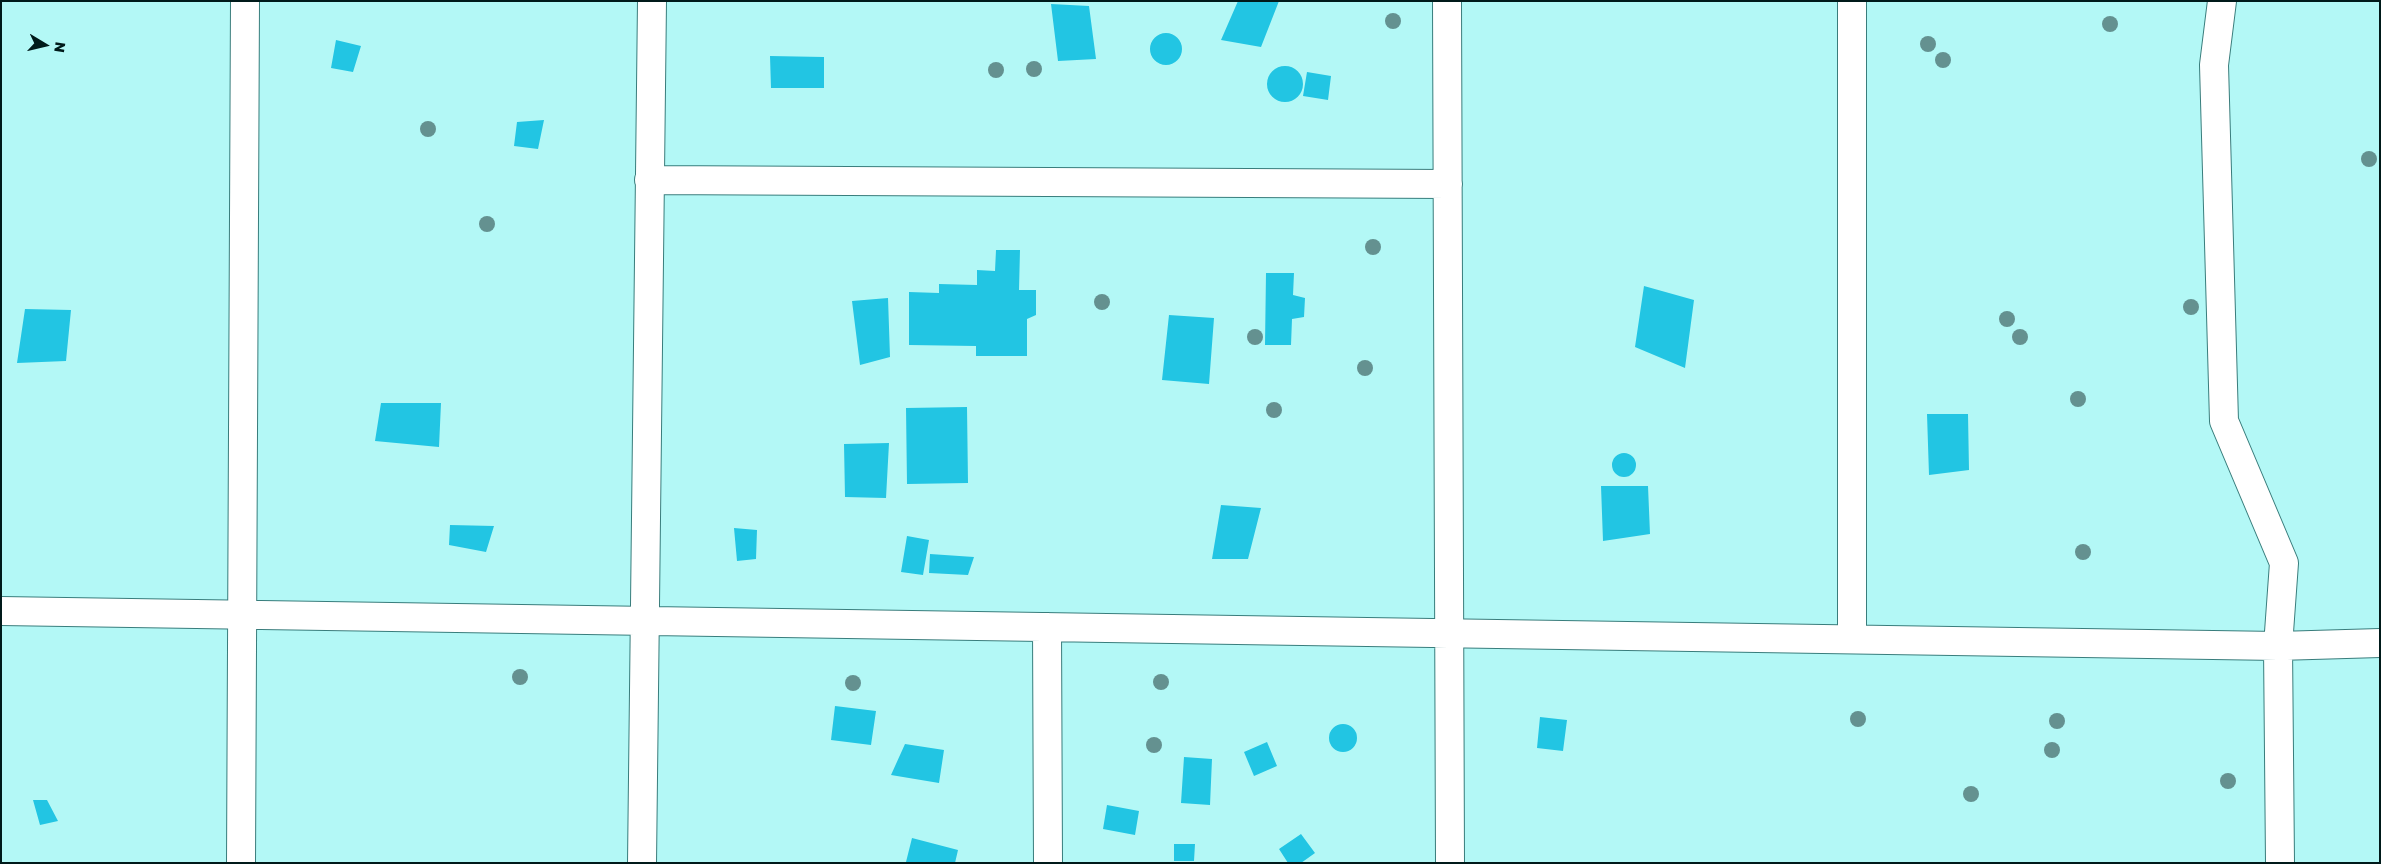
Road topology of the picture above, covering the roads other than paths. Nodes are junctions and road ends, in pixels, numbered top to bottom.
1 (245, 1) edge
2 (652, 1) edge
3 (1447, 1) edge
4 (1852, 1) edge
5 (2222, 1) edge
6 (649, 180) junction
7 (1448, 184) junction
8 (1, 611) edge
9 (241, 615) junction
10 (643, 621) junction
11 (1047, 627) junction
12 (1449, 633) junction
13 (1852, 639) junction
14 (2380, 643) edge
15 (2278, 646) junction
16 (241, 863) edge
17 (642, 863) edge
18 (1048, 863) edge
19 (1450, 863) edge
20 (2280, 863) edge

1 - 9 street
2 - 6 street
3 - 7 street
4 - 13 street
5 - 15 street
6 - 7 street
6 - 10 street
7 - 12 street
8 - 9 street
9 - 10 street
9 - 16 street
10 - 11 street
10 - 17 street
11 - 12 street
11 - 18 street
12 - 13 street
12 - 19 street
13 - 15 street
14 - 15 street
15 - 20 street

